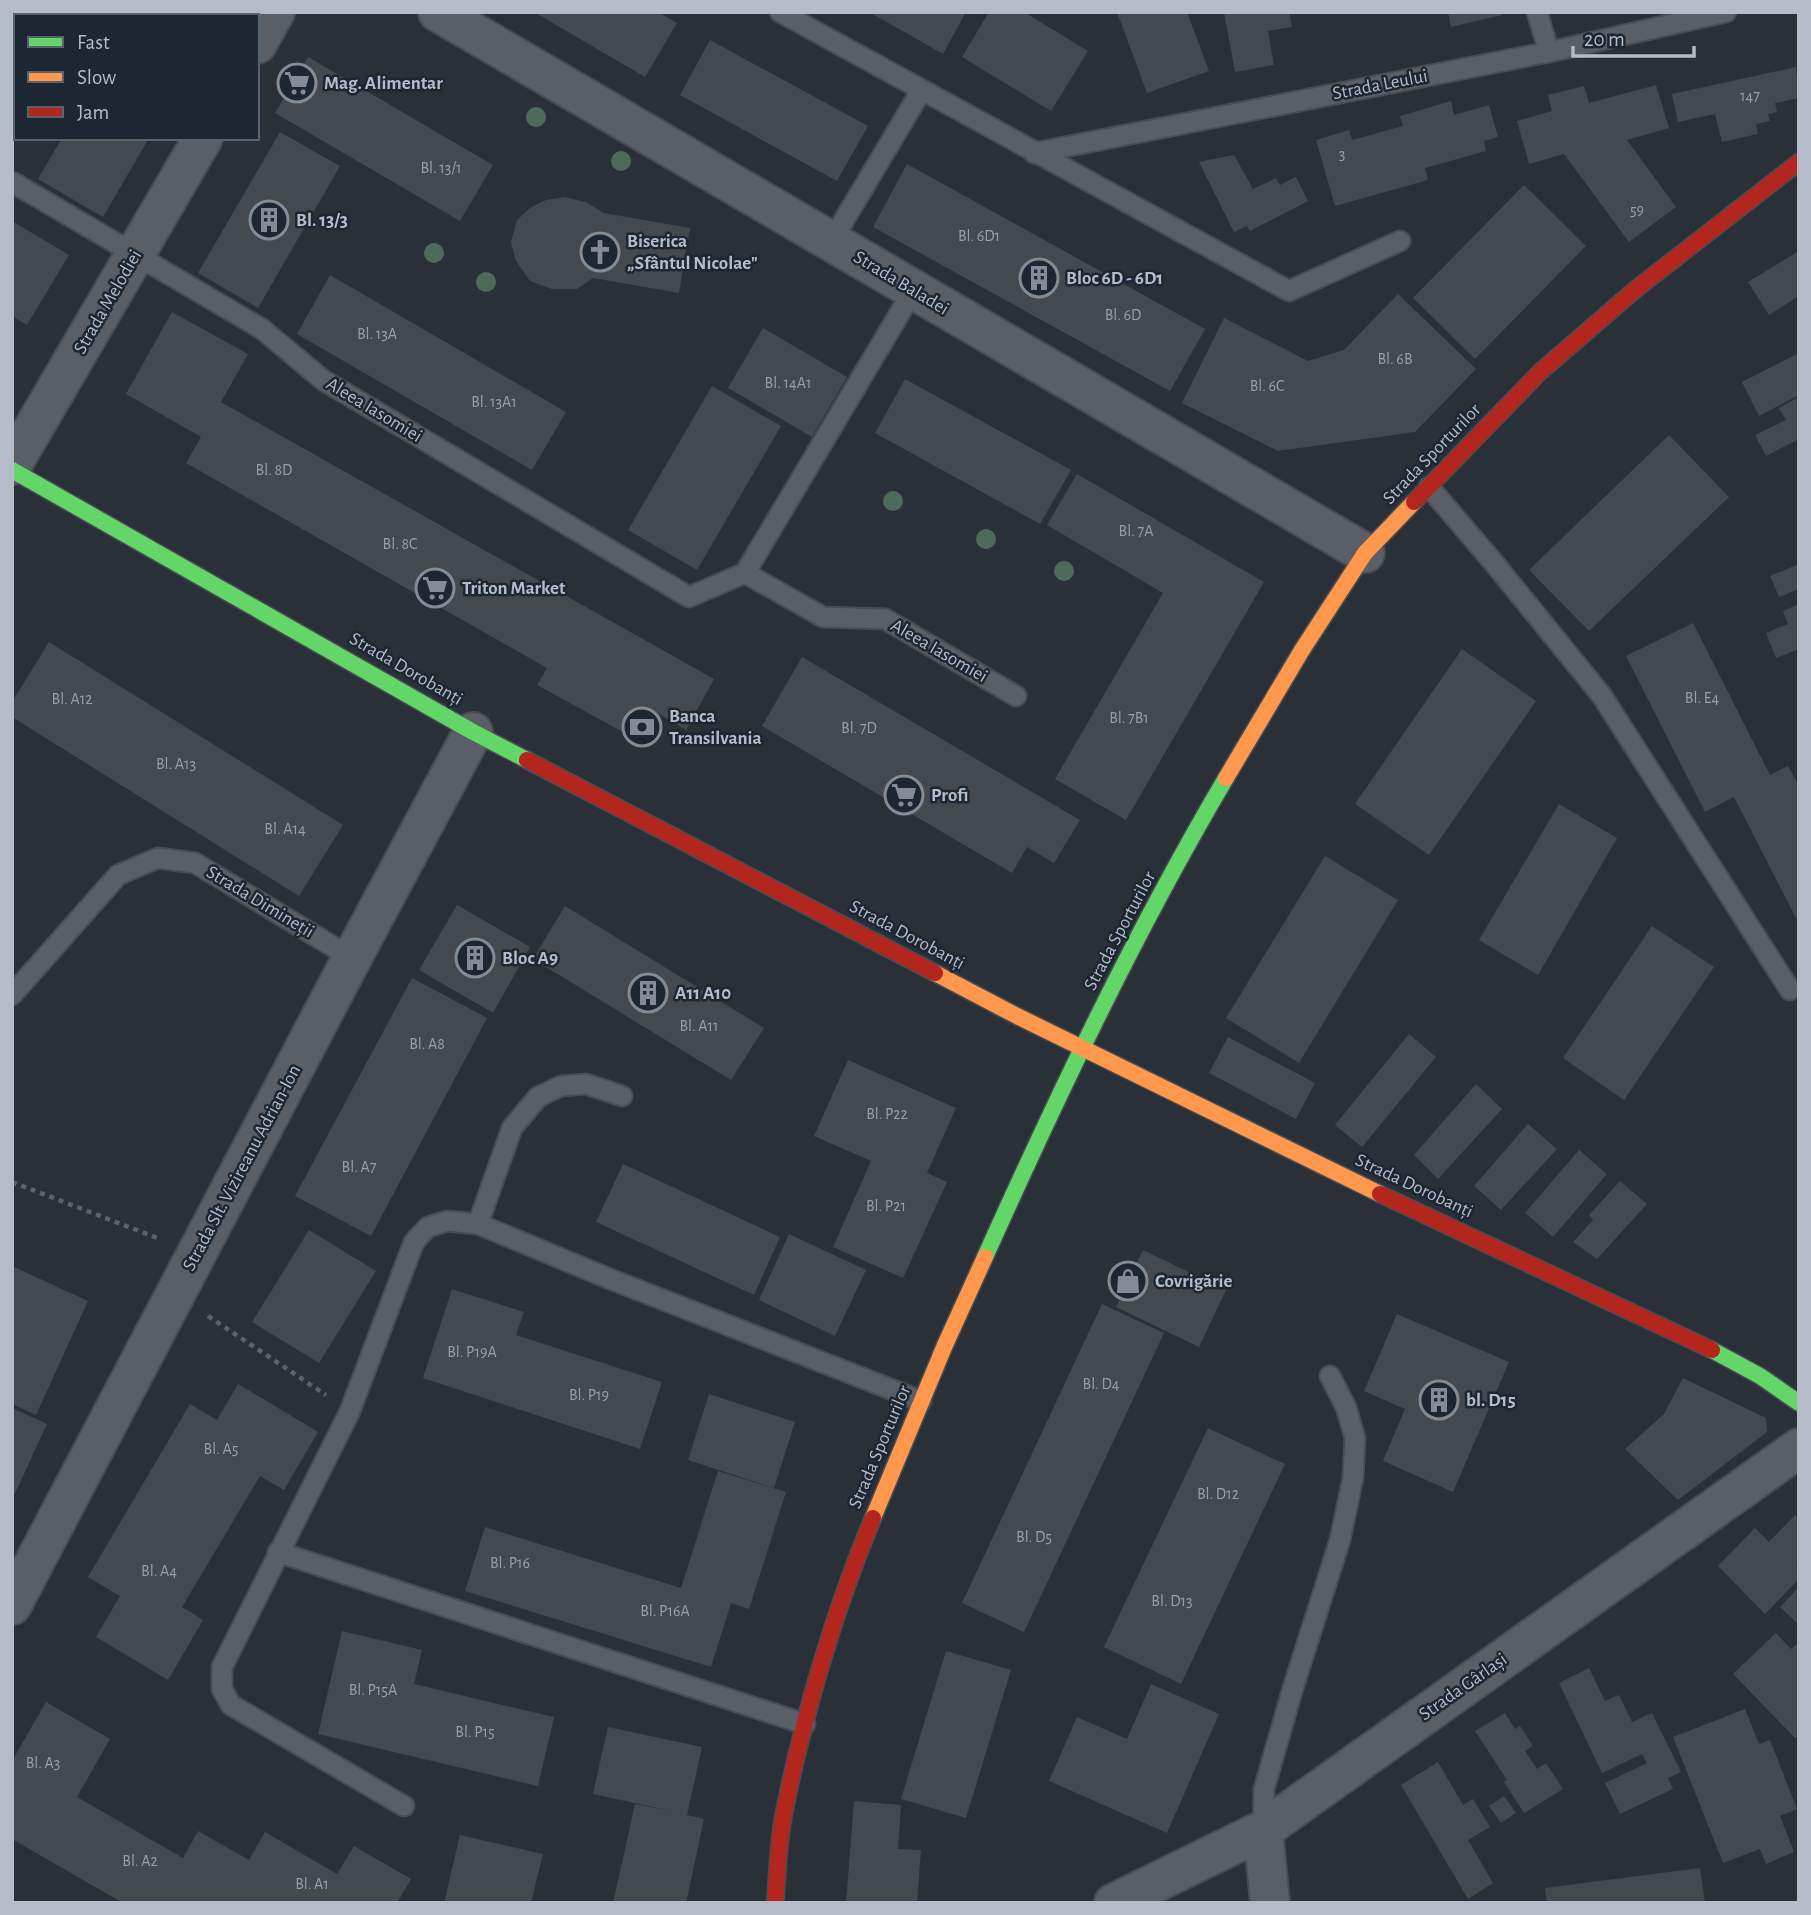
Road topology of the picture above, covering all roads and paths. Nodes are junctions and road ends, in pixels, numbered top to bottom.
1 (275, 12) edge
2 (438, 12) edge
3 (780, 12) edge
4 (1537, 12) edge
5 (1726, 12) edge
6 (259, 40) edge
7 (1549, 52) junction
8 (921, 91) junction
9 (202, 140) edge
10 (1034, 153) junction
11 (1799, 162) edge
12 (12, 182) edge
13 (1400, 241) dead end
14 (831, 242) junction
15 (135, 255) junction
16 (913, 291) junction
17 (12, 468) edge
18 (1429, 487) junction
19 (1365, 553) junction
20 (746, 573) junction
21 (1016, 696) dead end
22 (473, 732) junction
23 (352, 958) junction
24 (1790, 990) dead end
25 (12, 995) edge
26 (1082, 1048) junction
27 (622, 1096) dead end
28 (12, 1182) edge
29 (478, 1224) junction
30 (197, 1254) junction
31 (176, 1294) junction
32 (1330, 1376) dead end
33 (922, 1401) junction
34 (1799, 1402) edge
35 (350, 1411) junction
36 (1799, 1448) edge
37 (278, 1552) junction
38 (12, 1605) edge
39 (805, 1724) junction
40 (404, 1806) dead end
41 (1263, 1830) junction
42 (775, 1903) edge
43 (1114, 1903) edge
44 (1270, 1903) edge

1 - 6 street
2 - 14 street, Strada Baladei
3 - 8 lane
4 - 7 lane
5 - 7 lane, Strada Leului
7 - 10 lane, Strada Leului
8 - 10 lane
8 - 14 lane
9 - 15 street, Strada Melodiei
10 - 13 lane
11 - 18 main road, Strada Sporturilor
12 - 15 lane, Aleea Iasomiei
14 - 16 street, Strada Baladei
15 - 17 street, Strada Melodiei
15 - 20 lane, Aleea Iasomiei
16 - 19 street, Strada Baladei
16 - 20 lane
17 - 22 main road, Strada Dorobanți
18 - 19 main road, Strada Sporturilor
18 - 24 lane
19 - 26 main road, Strada Sporturilor
20 - 21 lane, Aleea Iasomiei
22 - 23 street, Strada Slt. Vizireanu Adrian-Ion
22 - 26 main road, Strada Dorobanți
23 - 25 lane, Strada Dimineții
23 - 30 street, Strada Slt. Vizireanu Adrian-Ion
26 - 33 main road, Strada Sporturilor
26 - 34 main road, Strada Dorobanți
27 - 29 lane
28 - 30 path
29 - 33 lane
29 - 35 lane
30 - 31 street, Strada Slt. Vizireanu Adrian-Ion
31 - 35 path
31 - 38 street, Strada Slt. Vizireanu Adrian-Ion
32 - 41 lane
33 - 39 main road, Strada Sporturilor
35 - 37 lane
36 - 41 street, Strada Gârlași
37 - 39 lane
37 - 40 lane
39 - 42 main road, Strada Sporturilor
41 - 43 street, Strada Gârlași
41 - 44 street

